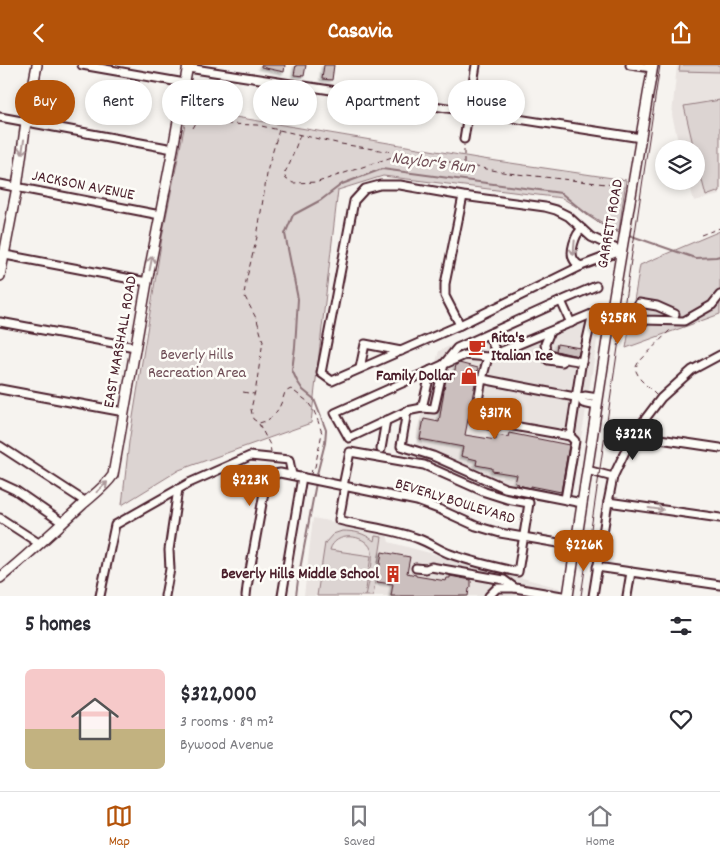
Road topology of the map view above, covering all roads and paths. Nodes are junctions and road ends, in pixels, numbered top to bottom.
1 (37, 65) edge
2 (82, 65) edge
3 (476, 65) edge
4 (630, 65) edge
5 (188, 66) edge
6 (652, 67) edge
7 (34, 80) edge
8 (168, 80) edge
9 (186, 80) edge
10 (473, 80) edge
11 (448, 108) edge
12 (0, 117) edge
13 (15, 120) edge
14 (525, 120) edge
15 (26, 125) edge
16 (42, 125) edge
17 (177, 125) edge
18 (466, 125) edge
19 (193, 128) dead end
20 (280, 130) junction
21 (300, 135) junction
22 (641, 138) junction
23 (464, 139) joint
24 (173, 149) junction
25 (402, 153) junction
26 (464, 165) junction
27 (0, 184) edge
28 (17, 187) junction
29 (632, 187) junction
30 (463, 196) junction
31 (160, 215) junction
32 (720, 228) edge
33 (582, 229) junction
34 (701, 235) dead end
35 (2, 255) edge
36 (621, 255) junction
37 (581, 266) junction
38 (0, 276) edge
39 (147, 282) junction
40 (596, 286) dead end
41 (720, 295) edge
42 (561, 301) junction
43 (612, 309) junction
44 (593, 313) junction
45 (675, 314) dead end
46 (635, 319) junction
47 (0, 322) edge
48 (680, 322) junction
49 (571, 323) junction
50 (460, 325) junction
51 (550, 332) junction
52 (488, 335) junction
53 (135, 347) junction
54 (401, 351) junction
55 (497, 353) junction
56 (720, 355) edge
57 (488, 357) junction
58 (548, 360) dead end
59 (444, 364) junction
60 (582, 364) junction
61 (360, 368) junction
62 (431, 370) junction
63 (482, 379) junction
64 (0, 389) edge
65 (242, 392) dead end
66 (254, 394) junction
67 (578, 398) junction
68 (660, 398) junction
69 (597, 402) junction
70 (422, 408) junction
71 (407, 411) junction
72 (124, 412) junction
73 (386, 421) junction
74 (259, 423) junction
75 (633, 435) junction
76 (570, 436) junction
77 (0, 446) edge
78 (720, 448) edge
79 (381, 449) dead end
80 (271, 458) junction
81 (312, 469) dead end
82 (587, 470) junction
83 (292, 475) junction
84 (302, 477) junction
85 (613, 477) junction
86 (0, 483) edge
87 (344, 486) junction
88 (178, 489) junction
89 (565, 499) junction
90 (86, 502) junction
91 (608, 502) junction
92 (582, 503) junction
93 (0, 518) edge
94 (720, 518) edge
95 (63, 523) junction
96 (524, 537) junction
97 (40, 544) junction
98 (576, 546) junction
99 (416, 567) dead end
100 (598, 567) junction
101 (631, 572) junction
102 (0, 578) edge
103 (720, 585) edge
104 (515, 588) junction
105 (100, 596) edge
106 (165, 596) edge
107 (246, 596) edge
108 (282, 596) edge
109 (490, 596) edge
110 (562, 596) edge
111 (568, 596) edge
112 (594, 596) edge
113 (627, 596) edge

1 - 7 main road
2 - 8 street
3 - 10 street
4 - 6 street
5 - 9 main road, EAST MARSHALL ROAD
5 - 11 street
6 - 22 main road, GARRETT ROAD
12 - 13 street
14 - 22 street
15 -> 28 main road
16 - 24 street
17 - 24 main road, EAST MARSHALL ROAD
18 - 23 street
19 - 20 path
20 - 21 path
20 - 66 path
21 - 25 path
21 - 25 path
22 - 29 main road, GARRETT ROAD
23 - 26 path
24 - 31 main road, EAST MARSHALL ROAD
25 - 26 path
26 - 29 path
27 - 28 street, JACKSON AVENUE
28 - 31 street, JACKSON AVENUE
28 - 35 main road
29 - 36 main road, GARRETT ROAD
30 - 33 street
30 - 50 street
30 - 61 street
39 -> 31 main road, EAST MARSHALL ROAD
32 - 34 path
33 - 36 street
33 -> 37 street
35 - 38 main road
35 - 39 street
36 - 37 street
36 - 43 main road, GARRETT ROAD
37 - 50 street
39 - 53 main road, EAST MARSHALL ROAD
40 - 42 street
41 - 48 street
42 - 49 street
42 - 52 street
43 - 44 street
43 - 46 street
43 - 69 main road, GARRETT ROAD
44 - 49 street
44 - 60 street
45 - 46 street
46 - 48 street
47 - 53 street
48 - 68 path
49 - 51 street
50 - 54 street
51 - 55 street
51 - 60 street
52 - 55 street
52 - 59 street
53 - 72 main road, EAST MARSHALL ROAD
54 - 61 street
54 - 61 street
55 - 57 street
56 - 68 street
57 - 59 street
57 - 63 street
58 - 60 street
59 - 62 street
59 - 70 street
60 - 67 street
62 - 70 street
62 - 73 street
63 - 67 street
63 - 76 street
64 - 72 street
65 - 66 path
66 - 74 path
67 - 69 street
67 - 76 street
68 - 75 street
69 - 82 main road, GARRETT ROAD
70 - 71 street
71 - 73 street
71 - 89 street
90 -> 72 main road, EAST MARSHALL ROAD
73 - 79 street
74 - 80 path
74 - 81 path
75 - 78 street
75 - 85 street
76 - 89 street
77 - 90 street
80 - 83 street
80 - 88 street
82 - 85 street
82 - 92 main road, GARRETT ROAD
83 - 84 street, BEVERLY BOULEVARD
83 - 107 street, BEVERLY BOULEVARD
84 - 87 street, BEVERLY BOULEVARD
84 - 108 street
85 - 91 street
86 - 95 street
87 - 96 street, BEVERLY BOULEVARD
87 - 96 street
87 - 96 street
88 - 105 street
88 - 106 street
89 - 92 street
90 - 95 main road, EAST MARSHALL ROAD
91 -> 94 street
91 - 100 street
92 - 98 main road, GARRETT ROAD
93 - 97 street
95 - 97 main road, EAST MARSHALL ROAD
96 - 98 street, BEVERLY BOULEVARD
97 - 102 main road, EAST MARSHALL ROAD
98 - 111 main road, GARRETT ROAD
99 - 104 street
100 - 101 street
100 - 112 street
101 - 103 street
101 - 113 street
104 - 109 street
104 - 110 street

